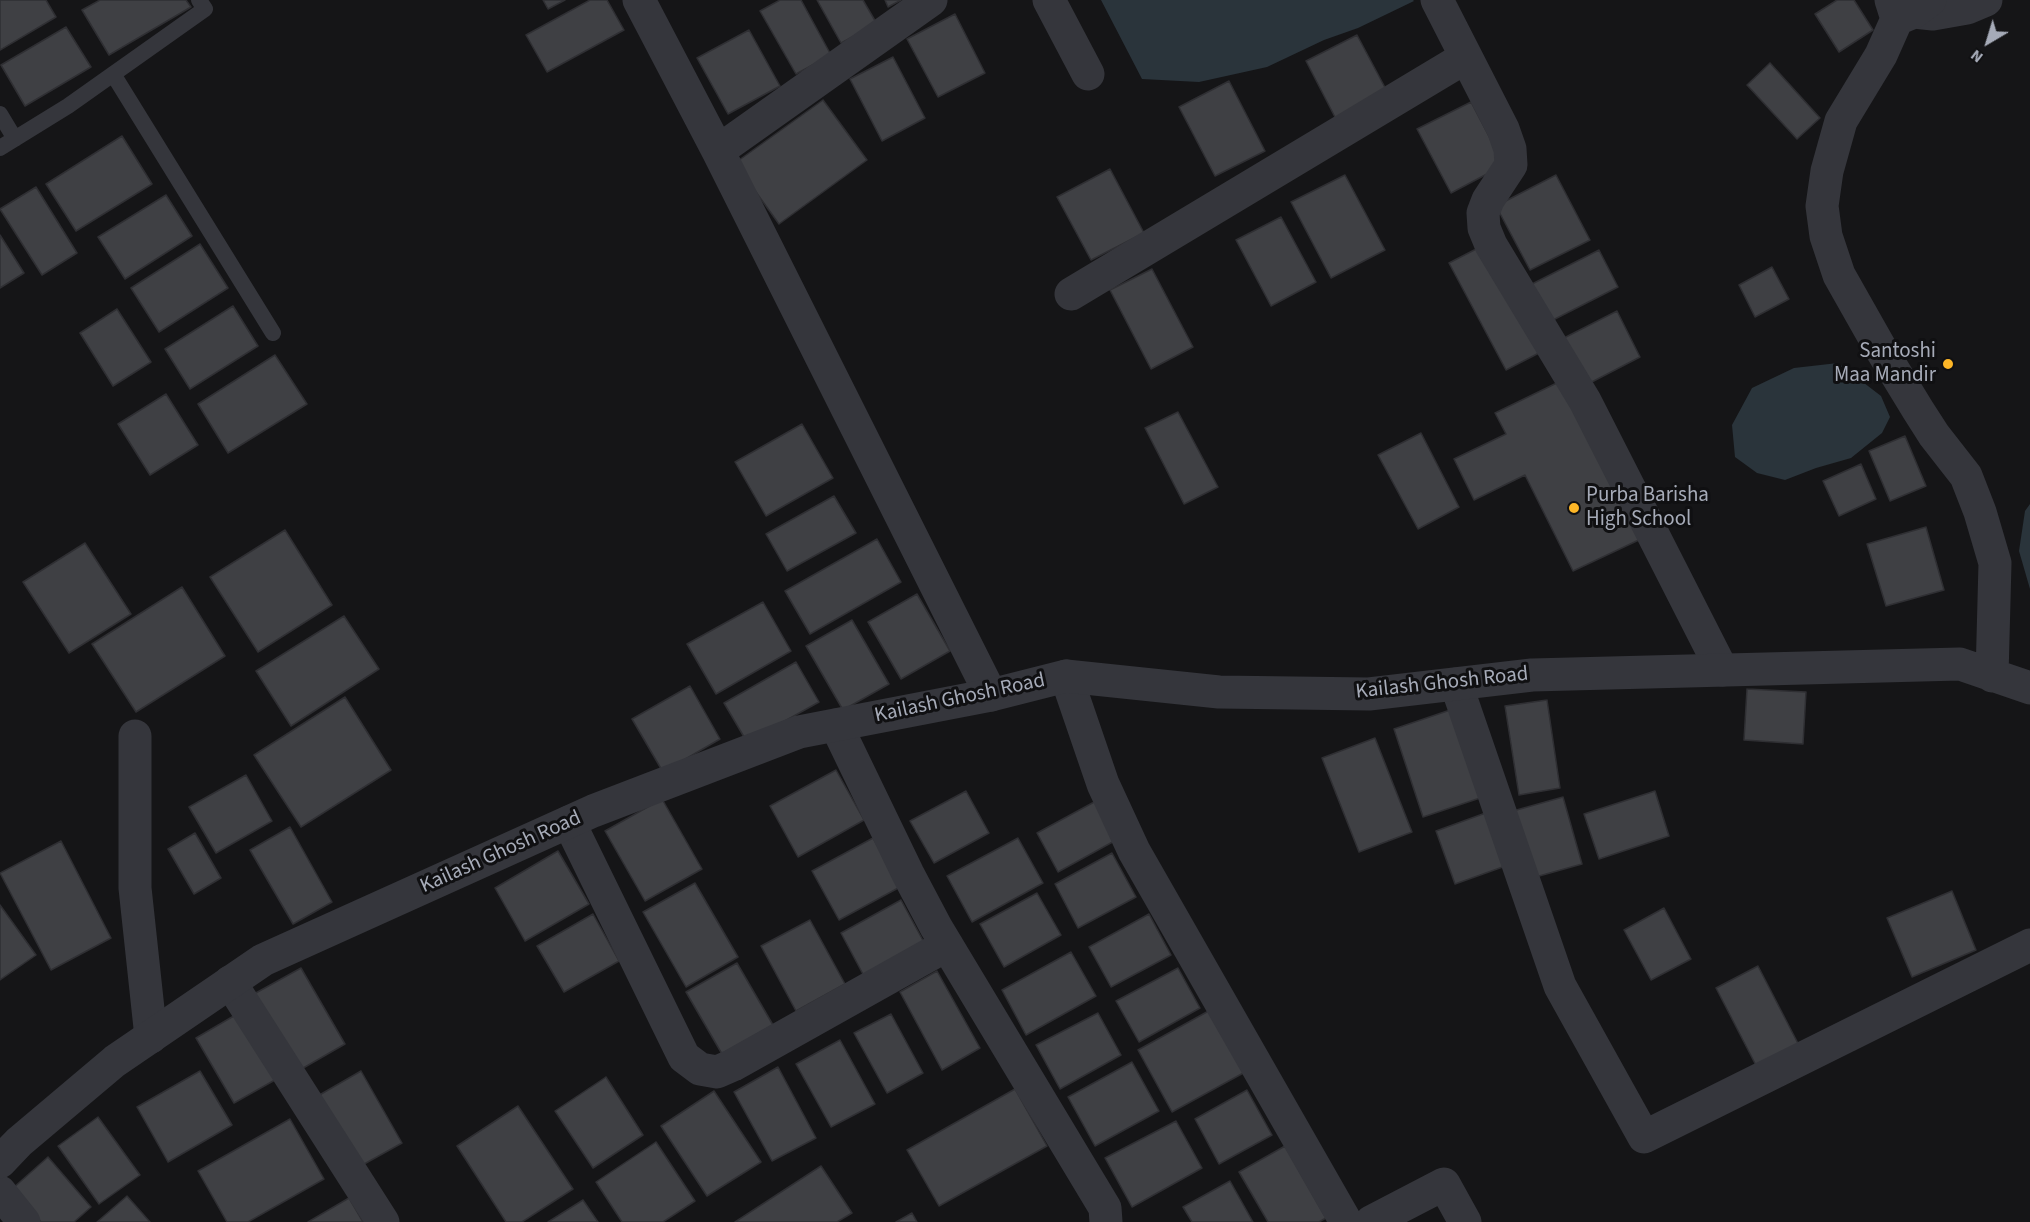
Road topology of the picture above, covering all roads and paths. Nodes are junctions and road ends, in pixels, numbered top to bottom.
1 (199, 0) edge
2 (639, 0) edge
3 (931, 0) edge
4 (1049, 0) edge
5 (1437, 0) edge
6 (1986, 0) edge
7 (1908, 8) edge
8 (1466, 57) junction
9 (113, 74) junction
10 (1088, 74) dead end
11 (0, 114) edge
12 (15, 139) junction
13 (0, 148) edge
14 (718, 151) junction
15 (1071, 294) dead end
16 (273, 333) dead end
17 (1722, 670) junction
18 (1066, 676) junction
19 (1992, 676) junction
20 (1456, 684) junction
21 (2030, 688) edge
22 (991, 694) junction
23 (836, 725) junction
24 (135, 736) dead end
25 (569, 822) junction
26 (947, 945) junction
27 (2030, 945) edge
28 (230, 982) junction
29 (150, 1037) junction
30 (0, 1162) edge
31 (0, 1192) edge
32 (24, 1222) edge
33 (383, 1222) edge
34 (1106, 1222) edge
35 (1346, 1222) edge
36 (1371, 1222) edge
37 (1465, 1222) edge

1 - 9 lane
2 - 14 street
3 - 14 street
4 - 10 street
5 - 8 street
6 - 7 street
7 - 19 street
8 - 15 street
8 - 17 street
9 - 12 lane
9 - 16 lane
11 - 12 lane
12 - 13 lane
14 - 22 street
17 - 19 street, Kailash Ghosh Road
17 - 20 street, Kailash Ghosh Road
18 - 20 street, Kailash Ghosh Road
18 - 22 street, Kailash Ghosh Road
18 - 35 street
19 - 21 street, Kailash Ghosh Road
20 - 27 street
22 - 23 street, Kailash Ghosh Road
23 - 25 street, Kailash Ghosh Road
23 - 26 street
24 - 29 street
25 - 26 street
25 - 28 street, Kailash Ghosh Road
26 - 34 street
28 - 29 street, Kailash Ghosh Road
28 - 33 street
29 - 30 street, Kailash Ghosh Road
31 - 32 street
36 - 37 street

